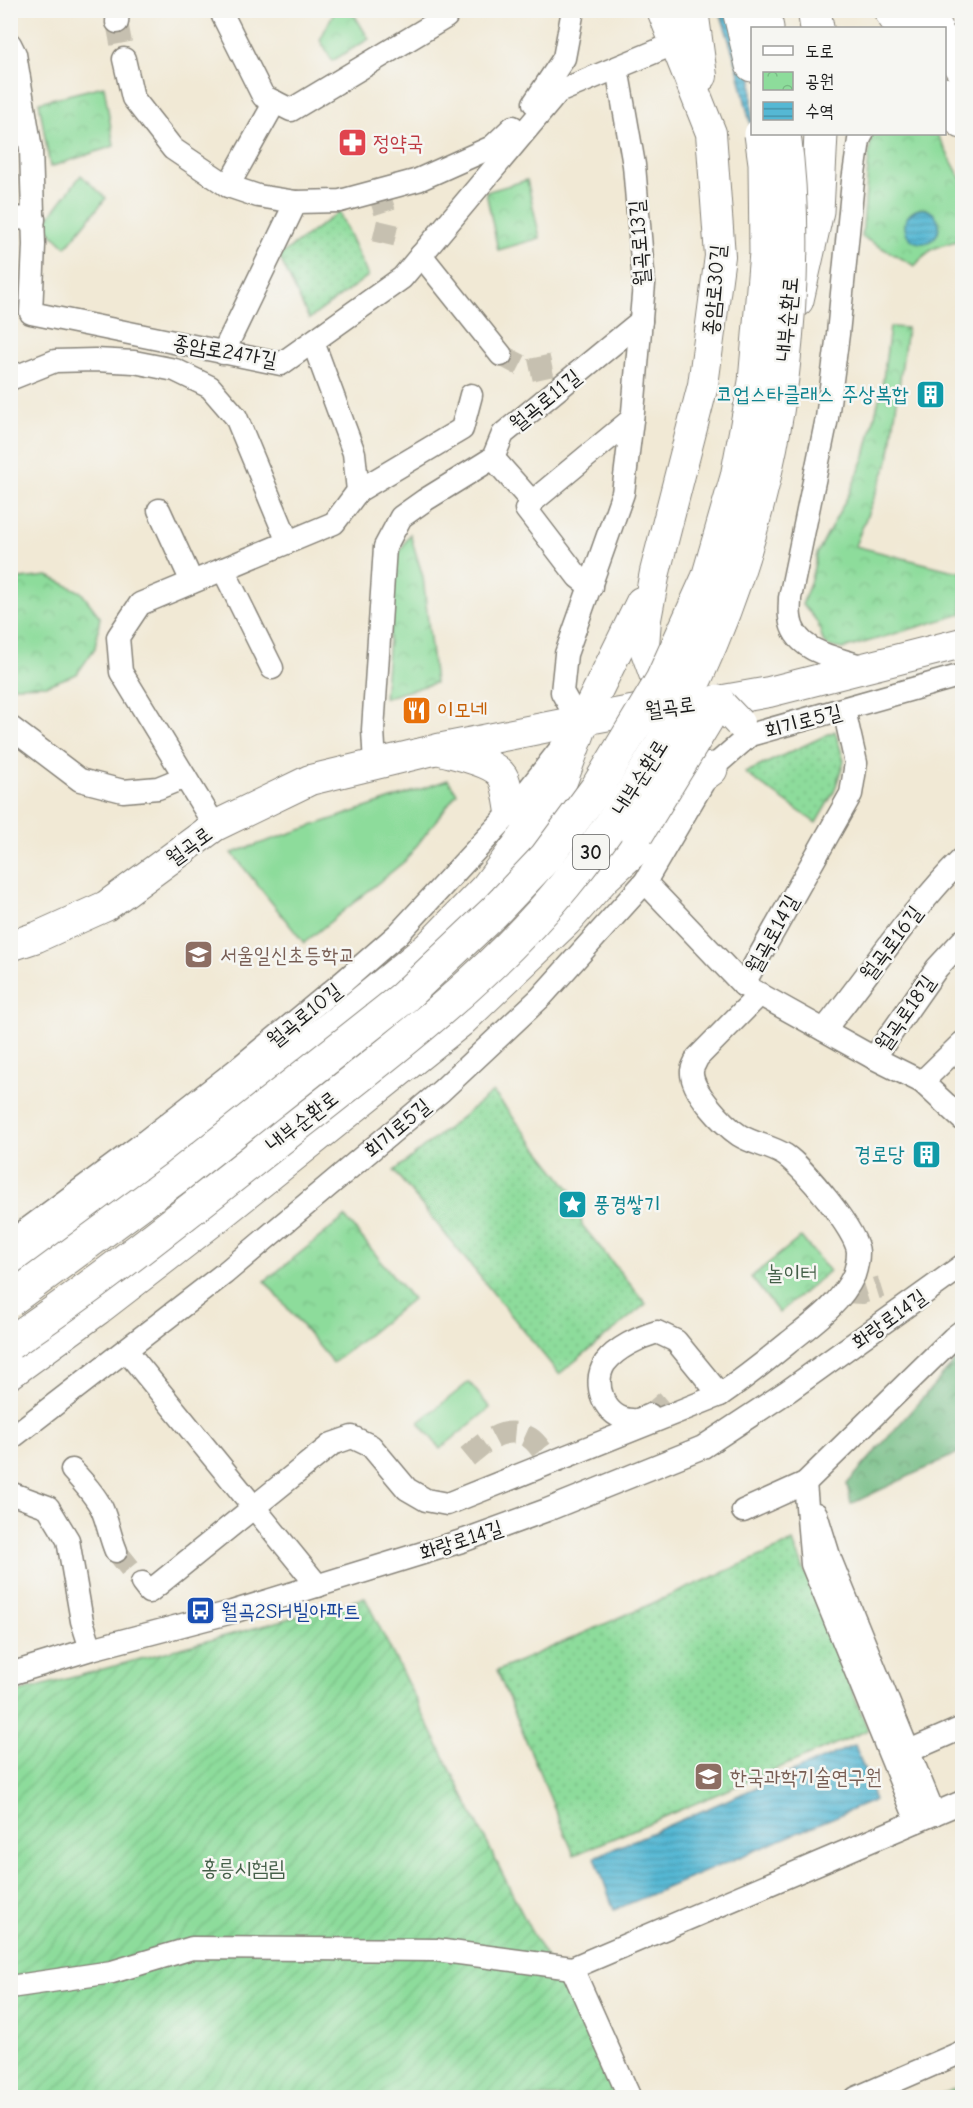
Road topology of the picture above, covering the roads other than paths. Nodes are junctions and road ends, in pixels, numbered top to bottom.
1 (224, 10) edge
2 (448, 10) edge
3 (573, 10) edge
4 (662, 10) edge
5 (693, 10) edge
6 (739, 10) edge
7 (763, 10) edge
8 (814, 10) edge
9 (882, 10) edge
10 (909, 20) edge
11 (767, 27) edge
12 (817, 27) edge
13 (676, 43) junction
14 (946, 43) edge
15 (10, 44) edge
16 (751, 56) edge
17 (124, 59) tunnel mouth
18 (617, 68) junction
19 (963, 69) edge
20 (946, 88) edge
21 (275, 102) junction
22 (953, 112) edge
23 (711, 133) junction
24 (761, 135) edge
25 (784, 135) edge
26 (821, 135) edge
27 (862, 135) edge
28 (228, 186) junction
29 (296, 202) junction
30 (10, 218) edge
31 (33, 219) junction
32 (421, 255) junction
33 (641, 321) junction
34 (313, 342) junction
35 (223, 352) junction
36 (501, 355) tunnel mouth
37 (784, 357) junction
38 (10, 379) edge
39 (471, 395) dead end
40 (632, 419) junction
41 (493, 458) junction
42 (358, 491) junction
43 (531, 502) junction
44 (159, 510) dead end
45 (288, 542) junction
46 (223, 569) junction
47 (655, 573) junction
48 (192, 582) junction
49 (591, 587) junction
50 (963, 643) edge
51 (864, 667) junction
52 (272, 669) dead end
53 (963, 675) edge
54 (674, 703) junction
55 (844, 710) junction
56 (583, 720) junction
57 (736, 720) junction
58 (10, 727) edge
59 (438, 749) junction
60 (375, 764) junction
61 (702, 776) junction
62 (185, 777) junction
63 (511, 812) junction
64 (215, 826) junction
65 (963, 859) edge
66 (604, 878) junction
67 (645, 882) junction
68 (963, 941) edge
69 (10, 946) edge
70 (752, 990) junction
71 (824, 1030) junction
72 (963, 1043) edge
73 (874, 1058) junction
74 (922, 1082) junction
75 (963, 1119) edge
76 (10, 1242) edge
77 (963, 1266) edge
78 (10, 1273) edge
79 (10, 1300) edge
80 (963, 1331) edge
81 (10, 1343) edge
82 (126, 1350) junction
83 (10, 1372) edge
84 (720, 1395) junction
85 (650, 1415) tunnel mouth
86 (10, 1439) edge
87 (72, 1470) dead end
88 (805, 1483) junction
89 (10, 1493) edge
90 (255, 1507) junction
91 (743, 1511) dead end
92 (116, 1551) tunnel mouth
93 (142, 1583) dead end
94 (318, 1586) junction
95 (91, 1649) junction
96 (10, 1674) edge
97 (963, 1728) edge
98 (909, 1751) junction
99 (963, 1802) edge
100 (926, 1817) junction
101 (572, 1968) junction
102 (10, 1987) edge
103 (963, 2052) edge
104 (630, 2097) edge
105 (856, 2097) edge

1 - 21 street
2 - 21 street
3 - 29 street
4 - 13 main road, 종암로30길
5 - 23 main road
6 - 16 highway
7 - 11 highway
8 - 12 highway
9 - 10 main road
13 - 18 street, 종암로24가길
13 - 23 main road, 종암로30길
14 - 19 highway
15 - 31 street, 종암로24가길
17 - 28 street
18 - 32 street, 종암로24가길
18 - 33 street, 월곡로13길
20 - 22 main road
21 - 28 street
23 - 47 main road, 종암로30길
24 - 79 highway, 내부순환로 / 30, bridge
25 - 37 highway, 내부순환로 / 30, bridge
26 - 37 highway, bridge
27 - 51 street
28 - 29 street
29 - 35 street
30 - 31 street
31 - 35 street, 종암로24가길
32 - 34 street, 종암로24가길
32 - 36 street
33 - 40 street, 월곡로13길
33 - 41 street, 월곡로11길
34 - 35 street, 종암로24가길
34 - 42 street
37 - 81 highway, 내부순환로 / 30, bridge
38 - 45 street
39 - 42 street
40 - 43 street
40 - 49 street, 월곡로13길
41 - 43 street
41 - 60 street
42 - 45 street
43 - 49 street
44 - 48 street
45 - 46 street
46 - 48 street
46 - 52 street
47 - 54 main road, 종암로30길
47 - 56 main road, 종암로30길
48 - 62 street
49 - 56 street, 월곡로13길
50 - 51 main road, 월곡로
51 - 57 main road, 월곡로
53 - 55 street, 회기로5길
54 - 56 main road, 월곡로
54 - 57 main road, 월곡로, bridge
55 - 57 street, 회기로5길
55 - 70 street, 월곡로14길
56 - 59 main road, 월곡로
56 - 63 street, 월곡로10길
56 - 78 highway
57 - 61 street, 회기로5길
57 - 66 highway, bridge
58 - 62 street
59 - 60 main road, 월곡로
59 - 63 main road
60 - 64 main road, 월곡로
61 - 66 highway
61 - 67 street, 회기로5길
62 - 64 street
63 - 76 street, 월곡로10길
64 - 69 main road, 월곡로
65 - 71 street, 월곡로16길
66 - 83 highway
67 - 70 street
67 - 82 street, 회기로5길
68 - 73 street, 월곡로18길
70 - 71 street, 월곡로14길
70 - 84 street
71 - 73 street, 월곡로14길
72 - 74 street
73 - 74 street, 월곡로14길
74 - 75 street, 월곡로14길
77 - 94 street, 화랑로14길
80 - 88 street
82 - 86 street, 회기로5길
82 - 90 street
84 - 85 street
84 - 90 street
87 - 92 street
88 - 91 street
88 - 98 street
88 - 100 street
89 - 95 street
90 - 93 street
90 - 94 street
94 - 95 street, 화랑로14길
95 - 96 street, 화랑로14길
97 - 98 street
98 - 100 street
99 - 100 street
100 - 101 street
101 - 102 street
101 - 104 street
103 - 105 street

